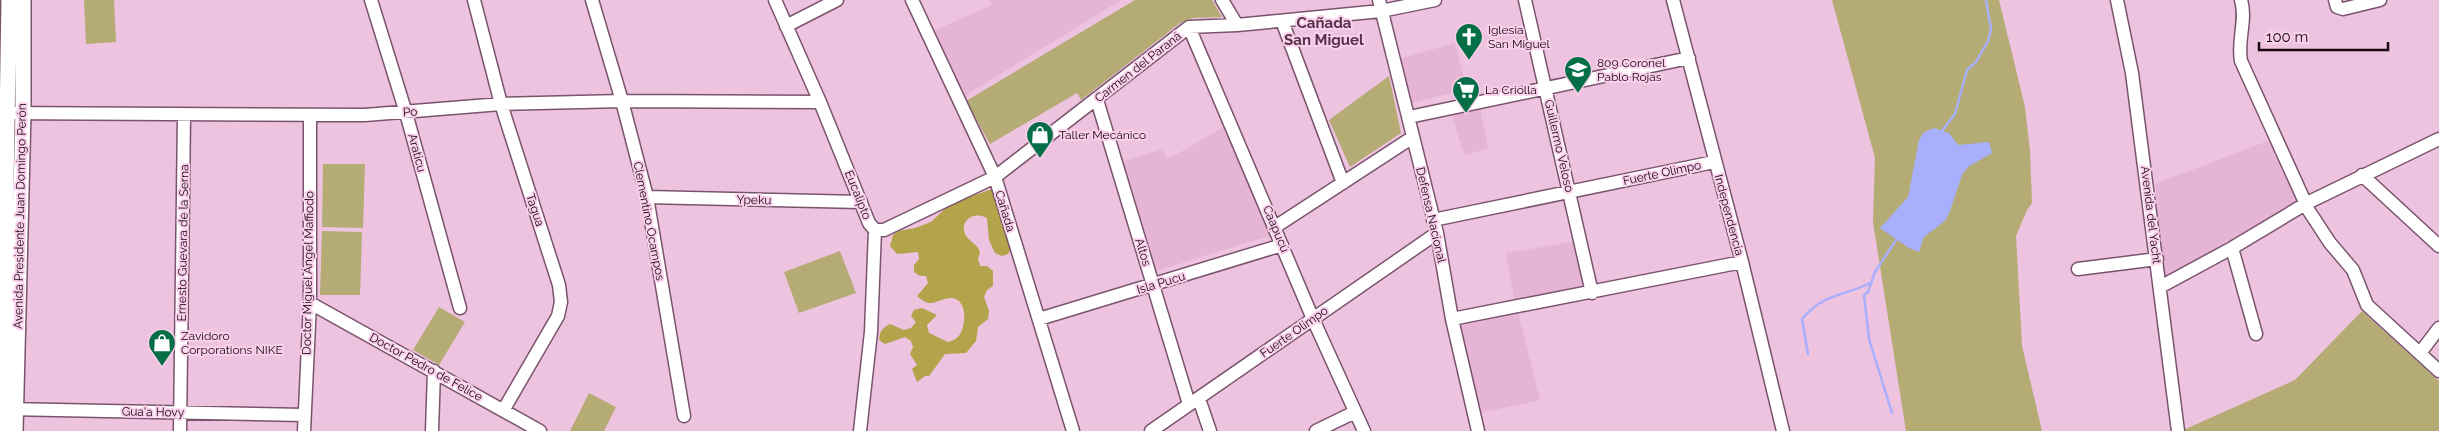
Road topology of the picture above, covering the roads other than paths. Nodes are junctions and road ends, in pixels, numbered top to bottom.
1 (9, 0) edge
2 (23, 0) edge
3 (371, 0) edge
4 (474, 0) edge
5 (592, 0) edge
6 (775, 0) edge
7 (837, 0) edge
8 (912, 0) edge
9 (1222, 0) edge
10 (1435, 0) edge
11 (1525, 0) edge
12 (1673, 0) edge
13 (2116, 0) edge
14 (2241, 0) edge
15 (2380, 0) edge
16 (2336, 4) edge
17 (1380, 6) edge
18 (1282, 21) junction
19 (1237, 25) junction
20 (786, 26) junction
21 (1189, 27) junction
22 (1689, 58) junction
23 (1546, 88) junction
24 (1097, 100) junction
25 (622, 101) junction
26 (820, 102) junction
27 (501, 104) junction
28 (11, 113) edge
29 (406, 113) junction
30 (184, 115) junction
31 (310, 116) junction
32 (1409, 117) junction
33 (1413, 137) junction
34 (2439, 139) edge
35 (1714, 162) junction
36 (2362, 175) junction
37 (995, 178) junction
38 (1343, 183) junction
39 (1570, 193) junction
40 (647, 197) junction
41 (861, 202) junction
42 (2307, 203) junction
43 (1434, 220) junction
44 (1275, 227) junction
45 (876, 230) junction
46 (1437, 233) junction
47 (1282, 245) junction
48 (2439, 246) edge
49 (2232, 248) junction
50 (2157, 260) junction
51 (1742, 262) junction
52 (2078, 268) dead end
53 (1153, 286) junction
54 (2160, 287) junction
55 (1592, 292) junction
56 (310, 303) junction
57 (460, 308) dead end
58 (1039, 319) junction
59 (1313, 319) junction
60 (1452, 319) junction
61 (2439, 328) edge
62 (2256, 334) dead end
63 (2420, 353) junction
64 (434, 371) junction
65 (2439, 371) edge
66 (1194, 402) junction
67 (504, 409) junction
68 (9, 410) junction
69 (1355, 412) junction
70 (180, 413) junction
71 (304, 415) junction
72 (684, 416) dead end
73 (2, 431) edge
74 (15, 431) edge
75 (180, 431) edge
76 (304, 431) edge
77 (432, 431) edge
78 (540, 431) edge
79 (860, 431) edge
80 (1073, 431) edge
81 (1151, 431) edge
82 (1210, 431) edge
83 (1316, 431) edge
84 (1364, 431) edge
85 (1478, 431) edge
86 (1783, 431) edge
87 (2178, 431) edge

1 - 28 main road, Avenida Presidente Juan Domingo Perón
2 - 28 main road, Avenida Presidente Juan Domingo Perón
3 - 29 street, Araticu
4 - 27 street, Tagua
5 - 25 street, Clementino Ocampos
6 - 20 street, Eucalipto
7 - 20 street
8 - 37 street, Cañada
9 - 19 street
10 - 17 street, Carmen del Paraná
11 - 23 street, Guillermo Veloso
12 - 22 street, Independencia
13 - 50 street, Avenida del Yacht
14 - 42 street
15 - 16 street
17 - 18 street, Carmen del Paraná
17 - 32 street, Defensa Nacional
18 - 19 street, Carmen del Paraná
18 - 38 street
19 - 21 street, Carmen del Paraná
20 - 26 street, Eucalipto
21 - 24 street, Carmen del Paraná
21 - 44 street, Caapucú
22 - 23 street
22 - 35 street, Independencia
23 - 32 street
23 - 39 street, Guillermo Veloso
24 - 37 street, Carmen del Paraná
24 - 53 street, Altos
25 - 26 street, Po
25 - 27 street, Po
25 - 40 street, Clementino Ocampos
26 - 41 street, Eucalipto
27 - 29 street, Po
27 - 67 street, Tagua
28 - 30 street, Po
28 - 68 main road, Avenida Presidente Juan Domingo Perón
29 - 31 street, Po
29 - 57 street, Araticu
30 - 31 street, Po
30 - 70 street, Ernesto Guevara de la Serna
31 - 56 street, Doctor Miguel Ángel Maffiodo
32 - 33 street, Defensa Nacional
33 - 38 street
33 - 43 street, Defensa Nacional
34 - 36 street
35 - 39 street, Fuerte Olimpo
35 - 51 street, Independencia
36 - 42 street
36 - 48 street
37 - 45 street, Carmen del Paraná
37 - 58 street, Cañada
38 - 44 street
39 - 43 street, Fuerte Olimpo
39 - 55 street, Guillermo Veloso
40 - 41 street, Ypeku
40 - 72 street, Clementino Ocampos
41 - 45 street, Eucalipto
42 - 49 street
42 - 63 street
43 - 46 street, Defensa Nacional
44 - 47 street, Caapucú
45 - 79 street, Eucalipto
46 - 59 street, Fuerte Olimpo
46 - 60 street, Defensa Nacional
47 - 53 street, Isla Pucu
47 - 59 street, Caapucú
49 - 54 street
49 - 62 street
50 - 52 street
50 - 54 street, Avenida del Yacht
51 - 55 street
51 - 86 street, Independencia
53 - 58 street, Isla Pucu
53 - 66 street, Altos
54 - 87 street, Avenida del Yacht
55 - 60 street
56 - 64 street, Doctor Pedro de Felice
56 - 71 street, Doctor Miguel Ángel Maffiodo
58 - 80 street, Cañada
59 - 66 street, Fuerte Olimpo
59 - 69 street, Caapucú
60 - 85 street, Defensa Nacional
61 - 63 street
63 - 65 street
64 - 67 street, Doctor Pedro de Felice
64 - 77 street
66 - 81 street, Fuerte Olimpo
66 - 82 street, Altos
67 - 78 street, Doctor Pedro de Felice
68 - 70 street, Gua'a Hovy
68 - 73 main road, Avenida Presidente Juan Domingo Perón
68 - 74 main road, Avenida Presidente Juan Domingo Perón
69 - 83 street
69 - 84 street, Caapucú
70 - 71 street, Gua'a Hovy
70 - 75 street, Ernesto Guevara de la Serna
71 - 76 street, Doctor Miguel Ángel Maffiodo

